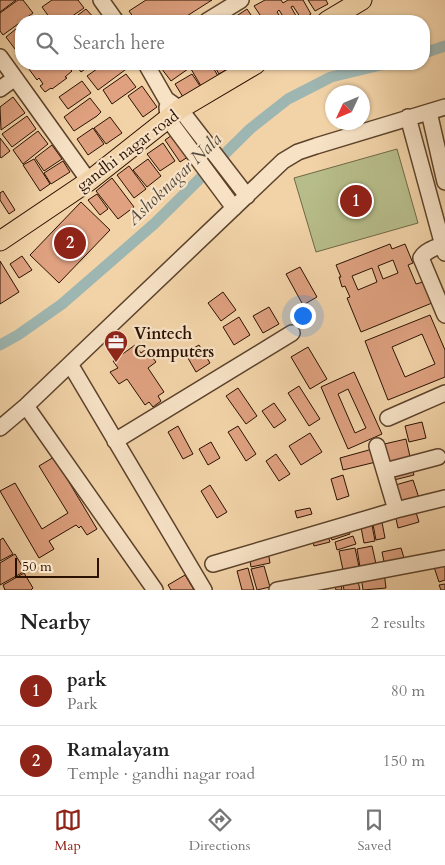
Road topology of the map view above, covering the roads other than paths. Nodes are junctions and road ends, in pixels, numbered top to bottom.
1 (241, 0) edge
2 (362, 0) edge
3 (104, 1) edge
4 (112, 15) edge
5 (217, 15) edge
6 (337, 15) edge
7 (0, 57) edge
8 (149, 70) edge
9 (246, 70) edge
10 (15, 78) junction
11 (0, 88) edge
12 (445, 107) edge
13 (429, 112) junction
14 (175, 115) junction
15 (408, 117) junction
16 (440, 140) edge
17 (89, 181) junction
18 (445, 182) edge
19 (243, 191) junction
20 (230, 203) junction
21 (0, 241) edge
22 (443, 249) edge
23 (445, 315) edge
24 (292, 333) dead end
25 (70, 364) junction
26 (445, 394) edge
27 (26, 406) junction
28 (388, 418) dead end
29 (0, 428) edge
30 (115, 441) junction
31 (377, 446) dead end
32 (438, 457) dead end
33 (385, 471) junction
34 (445, 499) edge
35 (396, 510) junction
36 (445, 558) edge
37 (213, 564) dead end
38 (155, 590) edge
39 (204, 590) edge
40 (277, 590) edge

1 - 5 street
2 - 6 main road
3 - 4 street
7 - 10 street
8 - 14 street
9 - 14 main road, gandhi nagar road
10 - 11 street
10 - 17 street
12 - 13 street
13 - 15 street
13 - 16 street
14 - 17 main road, gandhi nagar road
14 - 19 street
14 - 20 street
15 - 19 street
15 - 22 street
16 - 18 street
17 - 21 main road, gandhi nagar road
19 - 20 street
20 - 25 street
22 - 23 street
24 - 30 street
25 - 27 street
25 - 30 street
26 - 28 street
27 - 29 street
27 - 38 street
30 - 39 street
31 - 33 street
32 - 33 street
33 - 35 street
34 - 35 street
35 - 37 street
36 - 40 street

